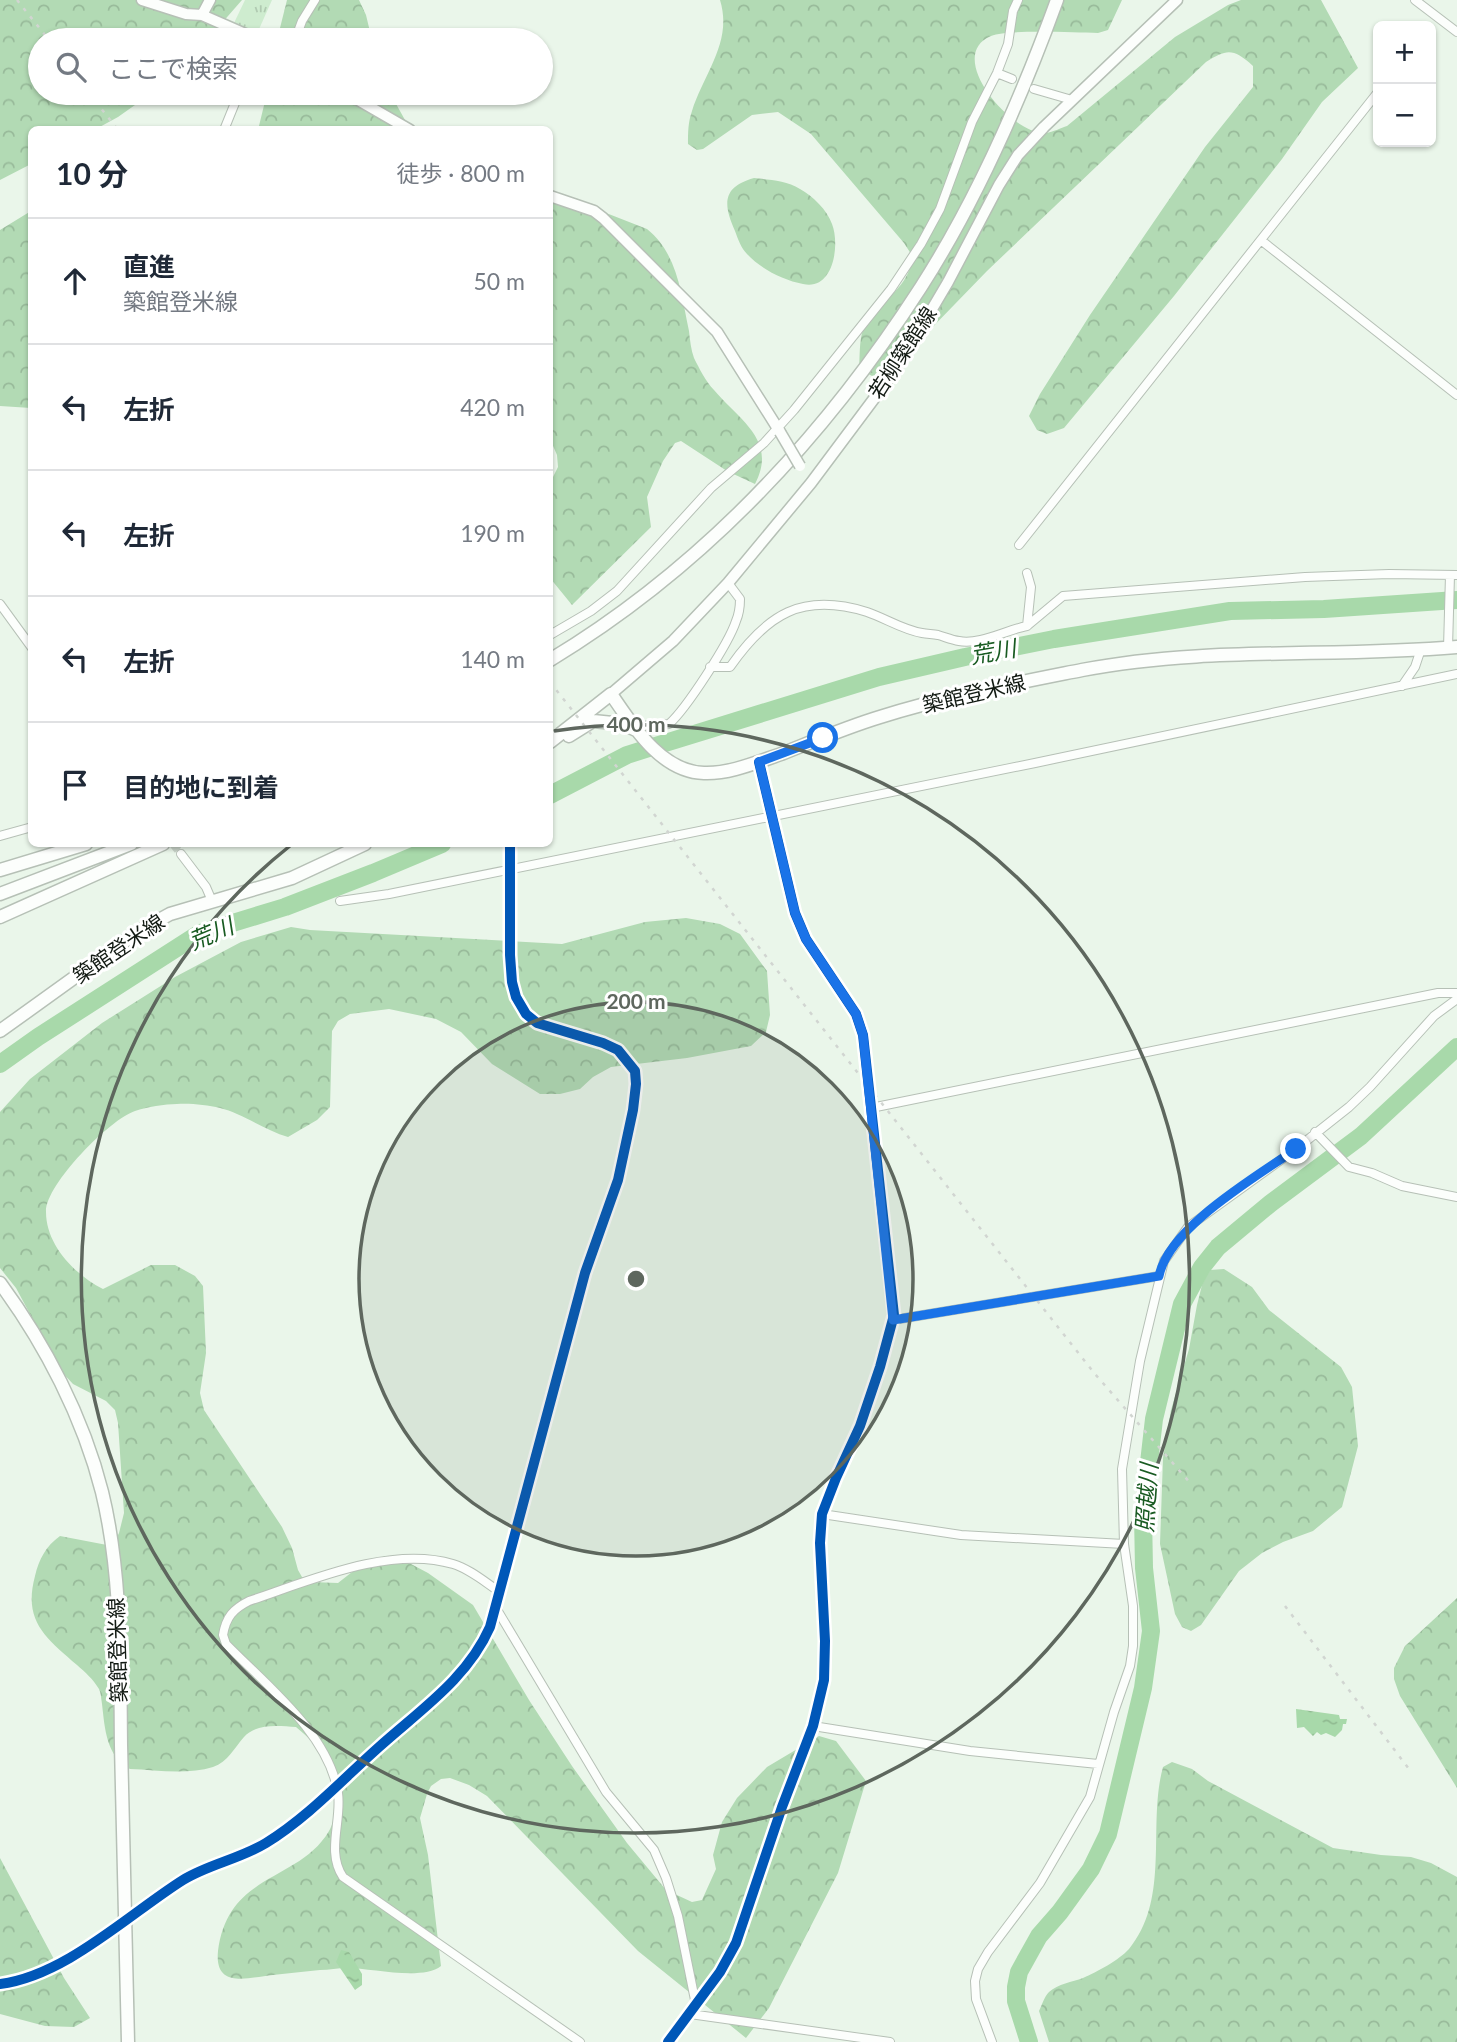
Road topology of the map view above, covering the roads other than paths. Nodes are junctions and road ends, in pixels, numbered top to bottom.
1 (142, 0) edge
2 (210, 0) edge
3 (316, 0) edge
4 (1018, 0) edge
5 (1057, 0) edge
6 (1177, 0) edge
7 (1415, 0) edge
8 (202, 15) junction
9 (1437, 18) junction
10 (1434, 21) edge
11 (232, 28) edge
12 (299, 28) edge
13 (1457, 32) edge
14 (997, 73) junction
15 (1012, 79) dead end
16 (1034, 89) dead end
17 (1373, 98) edge
18 (1072, 100) junction
19 (234, 105) edge
20 (367, 105) edge
21 (226, 126) edge
22 (403, 126) edge
23 (553, 197) edge
24 (1262, 241) junction
25 (1457, 395) edge
26 (778, 430) junction
27 (811, 483) junction
28 (1019, 545) dead end
29 (1027, 573) dead end
30 (1452, 578) edge
31 (728, 583) junction
32 (0, 604) edge
33 (1027, 625) junction
34 (553, 633) edge
35 (28, 642) edge
36 (1452, 648) edge
37 (1421, 649) junction
38 (553, 658) edge
39 (710, 667) junction
40 (1457, 674) edge
41 (1402, 686) junction
42 (611, 694) junction
43 (638, 733) junction
44 (553, 742) edge
45 (553, 742) edge
46 (759, 762) junction
47 (771, 815) junction
48 (28, 828) edge
49 (0, 836) edge
50 (76, 847) edge
51 (123, 847) edge
52 (156, 847) edge
53 (359, 847) edge
54 (510, 847) edge
55 (181, 854) tunnel mouth
56 (510, 869) junction
57 (0, 870) edge
58 (0, 894) edge
59 (212, 901) junction
60 (340, 901) dead end
61 (0, 917) edge
62 (1457, 993) edge
63 (1457, 999) edge
64 (0, 1031) edge
65 (871, 1108) junction
66 (1315, 1132) junction
67 (1457, 1198) edge
68 (1159, 1276) junction
69 (0, 1283) edge
70 (893, 1320) junction
71 (822, 1514) junction
72 (1124, 1544) junction
73 (500, 1592) junction
74 (496, 1608) junction
75 (813, 1726) junction
76 (1098, 1764) junction
77 (337, 1787) junction
78 (124, 1922) junction
79 (0, 1984) edge
80 (696, 2006) junction
81 (690, 2014) junction
82 (128, 2042) edge
83 (580, 2042) edge
84 (668, 2042) edge
85 (890, 2042) edge
86 (992, 2042) edge

1 - 8 main road
2 - 8 main road
3 - 12 street
4 - 14 street
5 - 38 main road
6 - 18 main road, 若柳築館線
7 - 9 street
8 - 11 main road
9 - 10 street
9 - 13 street
14 - 15 street
14 - 26 street
16 - 18 street
17 - 24 street
18 - 27 main road, 若柳築館線
19 - 21 street
20 - 22 main road
23 - 26 main road
24 - 25 street
24 - 28 street
26 - 27 main road, bridge
26 - 34 street
27 - 31 main road, 若柳築館線
29 - 33 street
30 - 33 street
30 - 36 street
31 - 39 street
31 - 42 main road, 若柳築館線
32 - 35 street
33 - 39 street
36 - 37 main road, 築館登米線
37 - 41 street
37 - 46 main road, 築館登米線
39 - 43 street
40 - 41 street
41 - 47 street
42 - 43 main road, 築館登米線
42 - 44 main road
43 - 45 main road
43 - 46 main road, 築館登米線
46 - 47 street
47 - 56 street
47 - 65 street
48 - 49 street
50 - 57 main road
51 - 58 main road
52 - 61 main road
53 - 59 main road, 築館登米線
54 - 56 street
55 - 59 street
56 - 60 street
56 - 73 street
59 - 64 main road, 築館登米線
62 - 65 street
63 - 66 street
65 - 70 street
66 - 67 street
66 - 68 street
68 - 70 street
68 - 72 street
69 - 78 main road, 築館登米線
70 - 71 street
71 - 72 street
71 - 75 street
72 - 76 street
73 - 74 street
73 - 77 street
74 - 77 street
74 - 80 street
75 - 76 street
75 - 80 street
76 - 86 street
77 - 78 street
77 - 83 street
78 - 79 street
78 - 82 main road, 築館登米線
80 - 81 street
81 - 84 street
81 - 85 street

